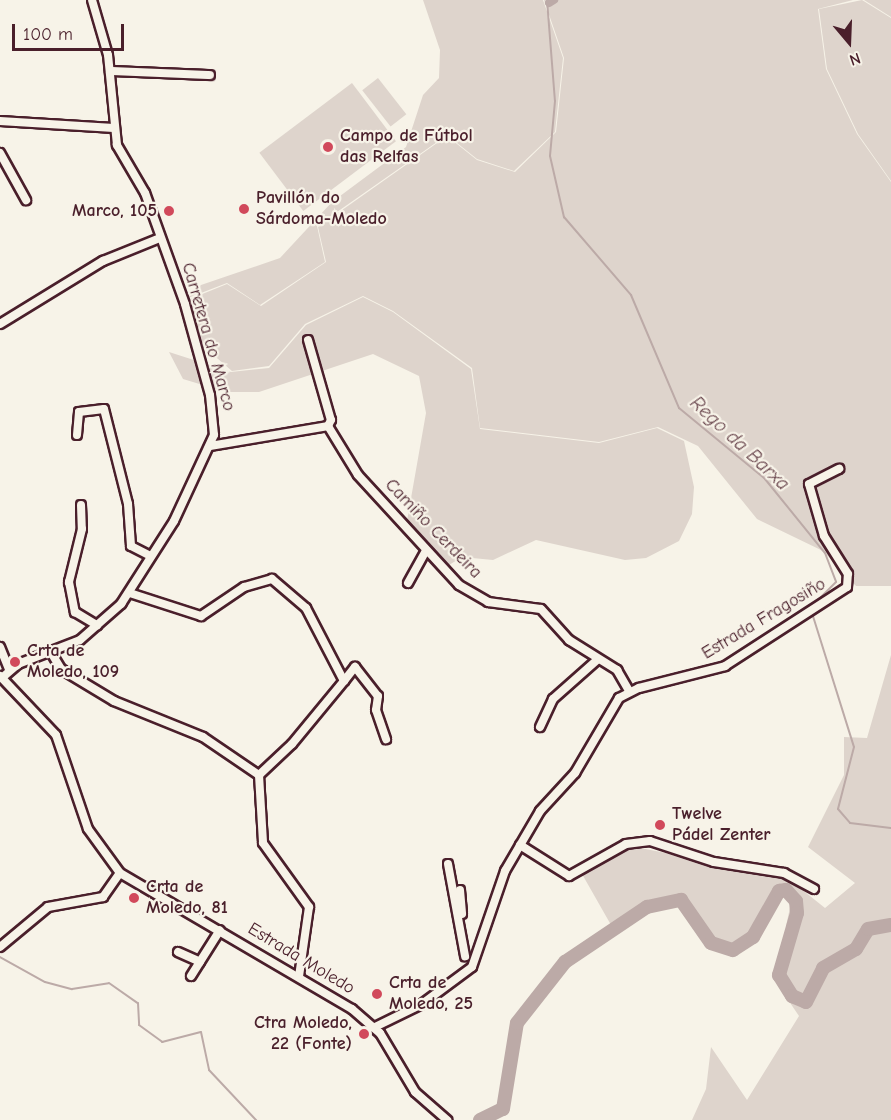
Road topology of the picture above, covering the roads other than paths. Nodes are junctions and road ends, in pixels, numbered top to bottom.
1 (92, 0) edge
2 (110, 70) junction
3 (210, 75) dead end
4 (0, 121) edge
5 (114, 128) junction
6 (0, 153) edge
7 (26, 200) dead end
8 (160, 238) junction
9 (0, 324) edge
10 (308, 340) dead end
11 (328, 426) junction
12 (77, 435) dead end
13 (210, 446) junction
14 (839, 469) dead end
15 (81, 505) dead end
16 (426, 551) junction
17 (151, 556) junction
18 (408, 583) dead end
19 (130, 593) junction
20 (97, 625) junction
21 (0, 647) edge
22 (52, 654) junction
23 (598, 659) junction
24 (9, 669) junction
25 (2, 677) edge
26 (344, 681) junction
27 (630, 691) junction
28 (540, 727) dead end
29 (386, 739) dead end
30 (259, 775) junction
31 (520, 845) junction
32 (448, 864) dead end
33 (120, 873) junction
34 (814, 889) dead end
35 (460, 890) dead end
36 (220, 930) junction
37 (1, 947) edge
38 (178, 952) dead end
39 (465, 956) junction
40 (200, 962) junction
41 (472, 967) junction
42 (190, 976) dead end
43 (299, 976) junction
44 (375, 1028) junction
45 (447, 1120) edge

1 - 2 street, Carretera do Marco
2 - 3 street
2 - 5 street, Carretera do Marco
4 - 5 street
5 - 8 street, Carretera do Marco
6 - 7 street
8 - 9 street
8 - 13 street, Carretera do Marco
10 - 11 street
11 - 13 street
11 - 16 street, Camiño Cerdeira
12 - 17 street
13 - 17 street, Carretera do Marco
14 - 27 street, Estrada Fragosiño
15 - 20 street
16 - 18 street
16 - 23 street, Camiño Cerdeira
17 - 19 street, Carretera do Marco
19 - 20 street, Carretera do Marco
19 - 26 street
20 - 22 street, Carretera do Marco
21 - 24 street
22 - 24 street, Carretera do Marco
22 - 30 street
23 - 27 street, Camiño Cerdeira
23 - 28 street
24 - 25 street
25 - 33 street, Estrada Moledo
26 - 29 street
26 - 30 street
27 - 31 street
30 - 43 street
31 - 34 street
31 - 41 street
32 - 39 street
33 - 36 street, Estrada Moledo
33 - 37 street
35 - 39 street
36 - 40 street
36 - 43 street, Estrada Moledo
38 - 40 street
39 - 41 street
40 - 42 street
41 - 44 street
43 - 44 street, Estrada Moledo
44 - 45 street, Estrada Moledo

